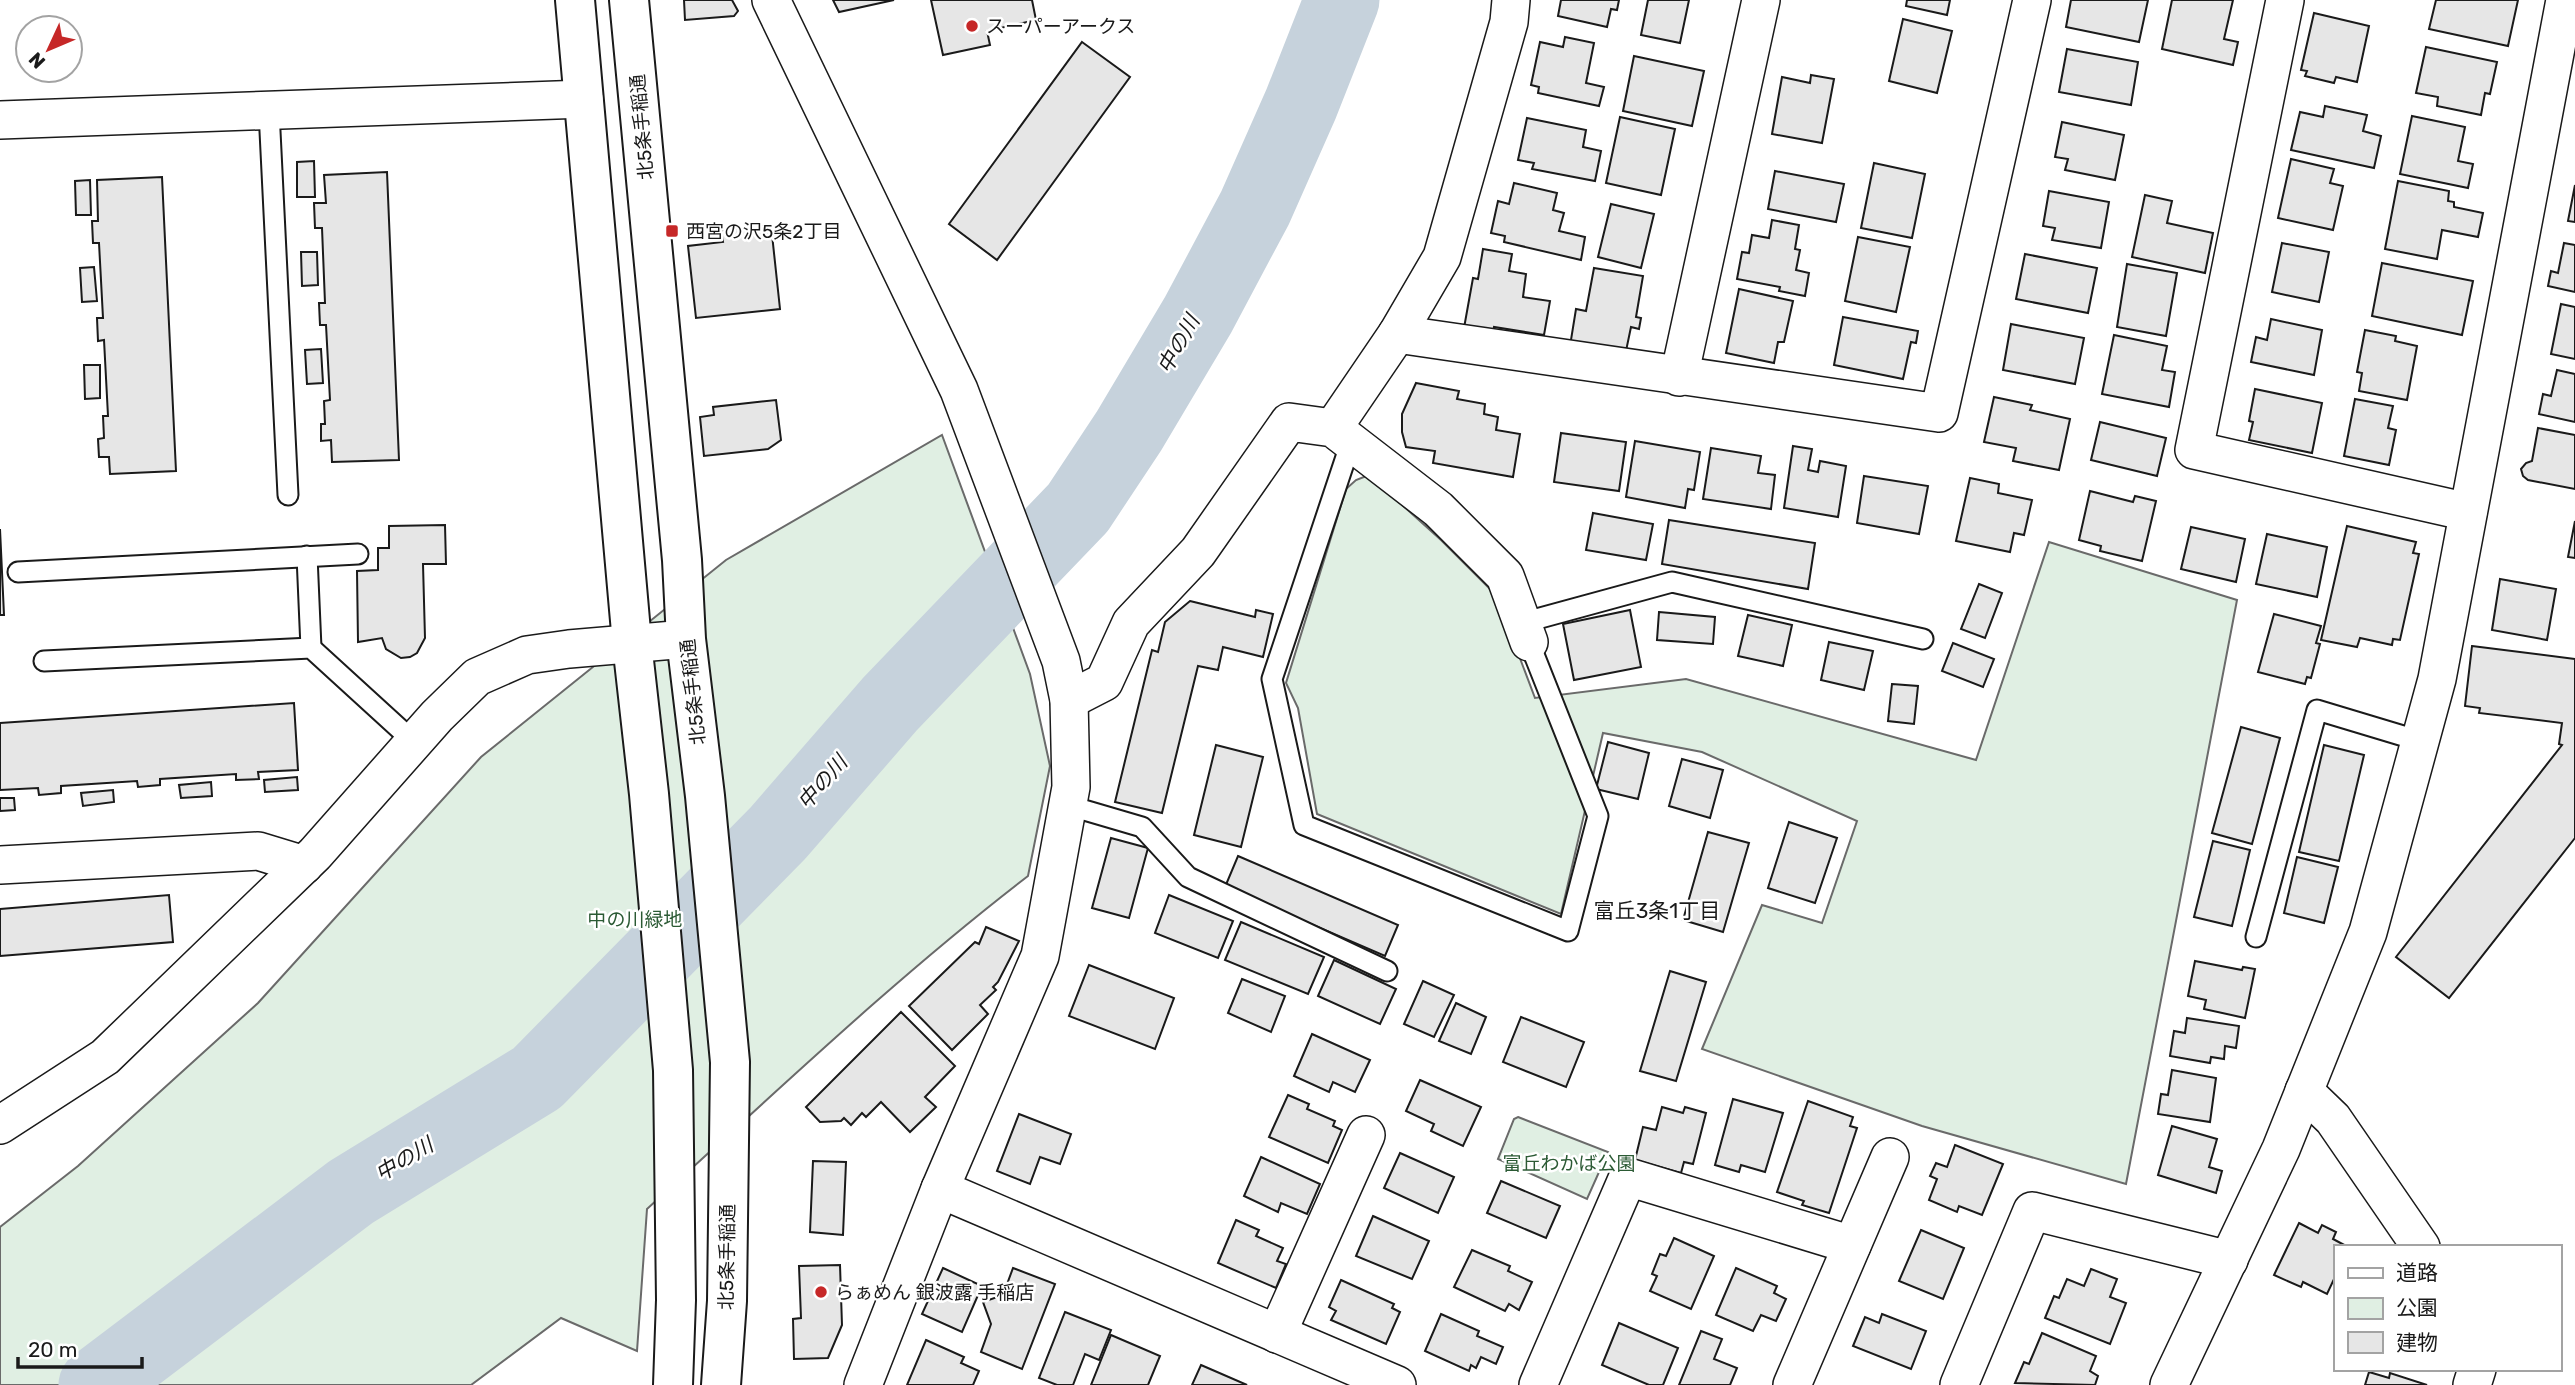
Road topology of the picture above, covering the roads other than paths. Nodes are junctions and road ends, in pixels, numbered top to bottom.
1 (575, 0) edge
2 (629, 0) edge
3 (771, 0) edge
4 (1511, 0) edge
5 (1761, 0) edge
6 (2032, 0) edge
7 (2284, 0) edge
8 (2565, 0) edge
9 (584, 99) junction
10 (269, 111) junction
11 (0, 120) edge
12 (1397, 334) junction
13 (1679, 377) junction
14 (1342, 435) junction
15 (288, 495) dead end
16 (2468, 512) junction
17 (358, 554) dead end
18 (307, 556) junction
19 (18, 572) dead end
20 (1526, 633) junction
21 (686, 639) junction
22 (1923, 639) dead end
23 (632, 643) junction
24 (311, 648) junction
25 (44, 661) dead end
26 (1069, 700) junction
27 (2420, 741) junction
28 (414, 742) junction
29 (1068, 805) junction
30 (0, 865) edge
31 (304, 865) junction
32 (2256, 937) dead end
33 (1387, 971) dead end
34 (2304, 1091) junction
35 (0, 1125) edge
36 (1366, 1135) dead end
37 (1889, 1157) dead end
38 (940, 1189) junction
39 (1852, 1245) junction
40 (2420, 1245) edge
41 (2229, 1260) junction
42 (1278, 1334) junction
43 (673, 1385) edge
44 (721, 1385) edge
45 (863, 1385) edge
46 (1397, 1385) edge
47 (1538, 1385) edge
48 (1792, 1385) edge
49 (1959, 1385) edge
50 (2169, 1385) edge

1 - 9 highway
2 - 21 highway, 北5条手稲通
3 - 26 street
4 - 12 street
5 - 13 street
6 - 13 street
7 - 16 street
8 - 16 street
9 - 10 street
9 - 23 highway
10 - 11 street
10 - 15 lane
12 - 13 street
12 - 14 street
14 - 20 street
14 - 20 lane
14 - 26 street
16 - 27 street
17 - 18 lane
18 - 19 lane
18 - 24 lane
20 - 22 lane
21 - 23 street
21 - 44 highway, 北5条手稲通
23 - 28 street
23 - 43 highway
24 - 25 lane
24 - 28 lane
26 - 29 street
27 - 32 lane
27 - 34 street
28 - 31 street
29 - 33 lane
29 - 38 street
30 - 31 street
31 - 35 street
34 - 40 street
34 - 41 street
36 - 42 street
37 - 39 street
38 - 42 street
38 - 45 street
39 - 47 street
39 - 48 street
41 - 49 street
41 - 50 street
42 - 46 street

